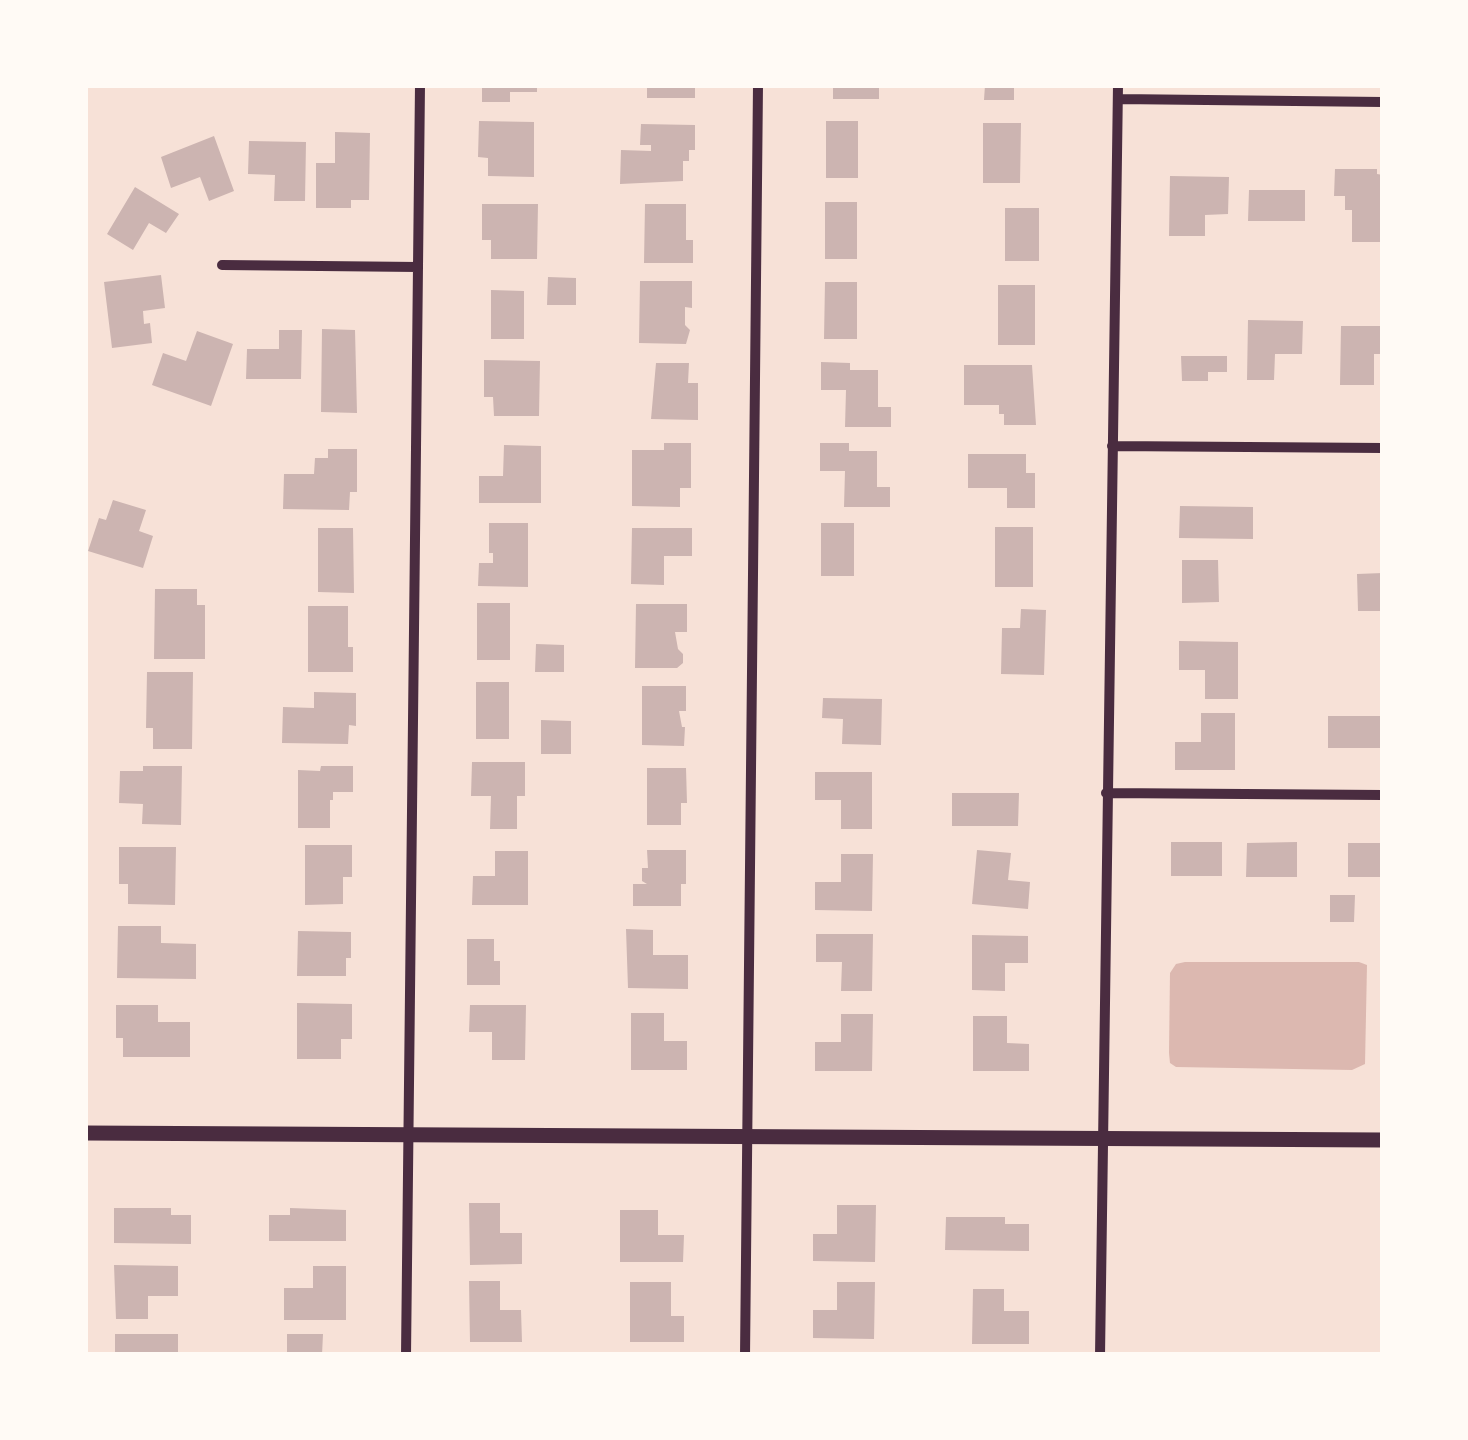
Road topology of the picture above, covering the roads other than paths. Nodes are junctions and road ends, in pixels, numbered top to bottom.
1 (420, 85) edge
2 (758, 85) edge
3 (1118, 85) edge
4 (1118, 98) junction
5 (1383, 102) edge
6 (222, 265) dead end
7 (418, 267) junction
8 (1112, 446) junction
9 (1383, 448) edge
10 (1106, 793) junction
11 (1383, 795) edge
12 (85, 1133) edge
13 (407, 1134) junction
14 (747, 1137) junction
15 (1104, 1139) junction
16 (1383, 1140) edge
17 (406, 1355) edge
18 (745, 1355) edge
19 (1100, 1355) edge

1 - 7 street
2 - 14 street
3 - 4 street
4 - 5 street
4 - 8 street
6 - 7 street
7 - 13 street
8 - 9 street
8 - 10 street
10 - 11 street
10 - 15 street
12 - 13 street
13 - 14 street
13 - 17 street
14 - 15 street
14 - 18 street
15 - 16 street
15 - 19 street

